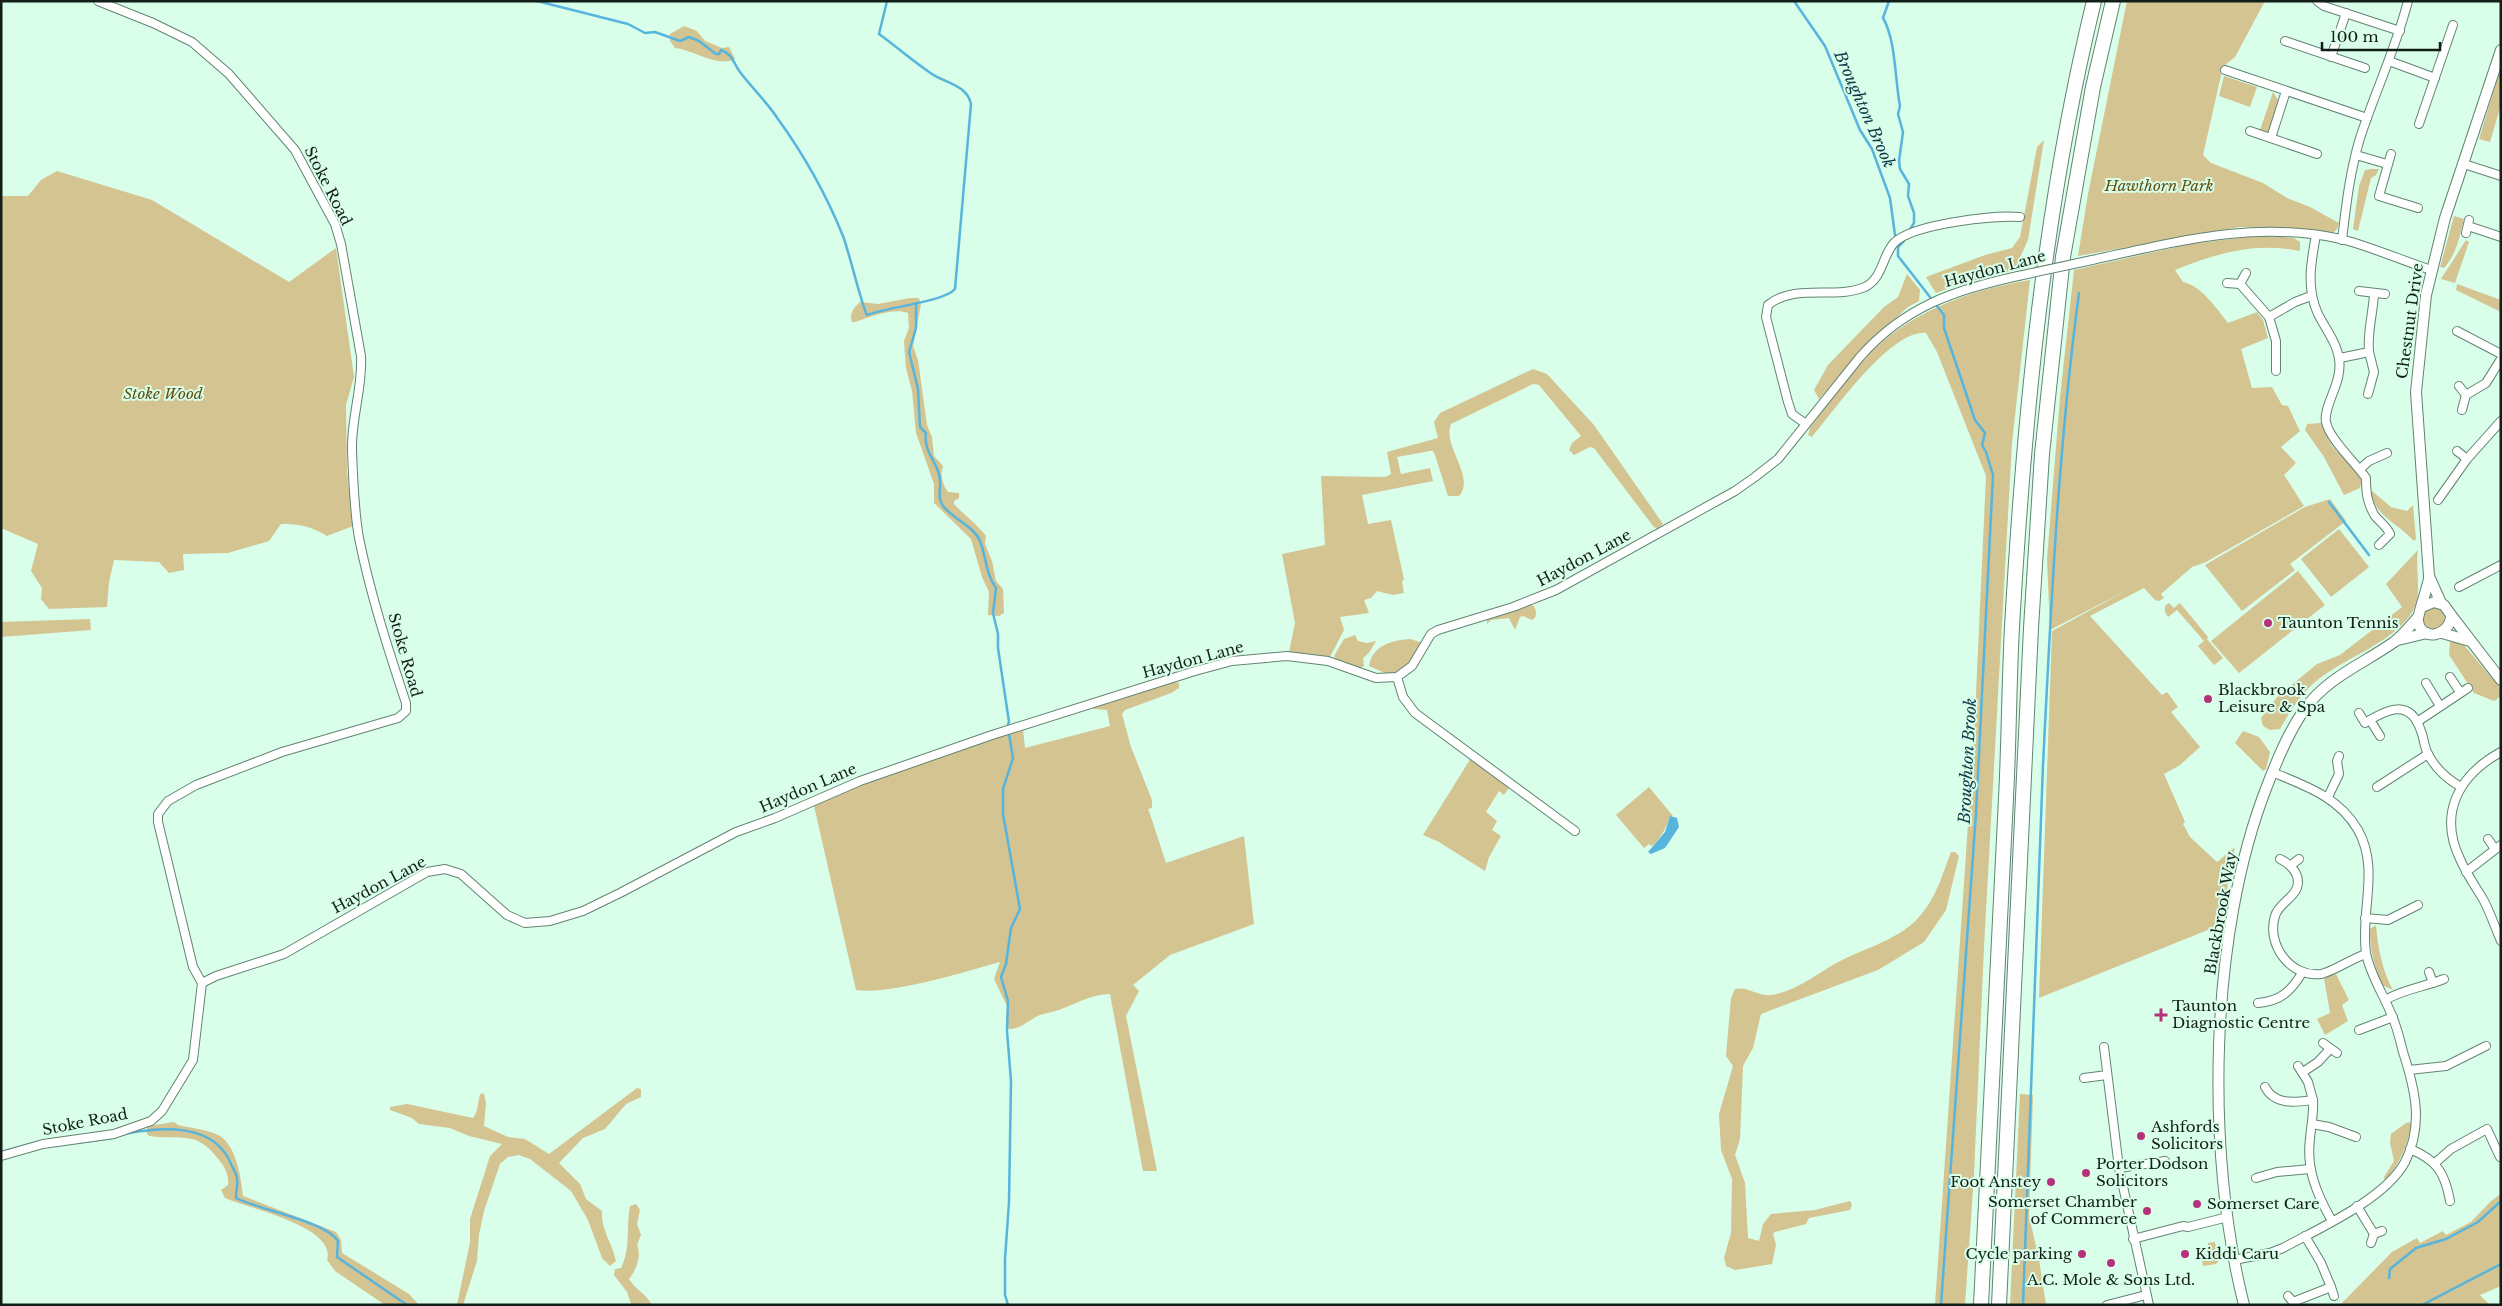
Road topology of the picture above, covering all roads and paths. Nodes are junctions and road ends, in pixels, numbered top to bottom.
1 (98, 1) edge
2 (2094, 1) edge
3 (2113, 1) edge
4 (2317, 1) edge
5 (2408, 1) edge
6 (2346, 13) junction
7 (2453, 25) dead end
8 (2400, 31) junction
9 (2285, 41) dead end
10 (2501, 50) edge
11 (2332, 57) junction
12 (2388, 62) junction
13 (2241, 65) dead end
14 (2365, 68) dead end
15 (2225, 70) dead end
16 (2238, 74) junction
17 (2435, 78) junction
18 (2286, 91) junction
19 (2367, 118) junction
20 (2419, 124) dead end
21 (2250, 131) dead end
22 (2271, 138) junction
23 (2317, 154) dead end
24 (2356, 154) junction
25 (2391, 154) dead end
26 (2387, 164) junction
27 (2464, 164) junction
28 (2501, 176) edge
29 (2418, 208) dead end
30 (2020, 217) dead end
31 (2468, 226) dead end
32 (2316, 235) junction
33 (2501, 237) edge
34 (2342, 240) junction
35 (2431, 270) junction
36 (2246, 273) dead end
37 (2226, 282) dead end
38 (2240, 284) junction
39 (2360, 291) dead end
40 (2374, 294) junction
41 (2385, 294) dead end
42 (2311, 296) junction
43 (2269, 317) junction
44 (2458, 331) dead end
45 (2470, 338) junction
46 (2466, 346) dead end
47 (2368, 352) junction
48 (2501, 354) edge
49 (2340, 358) junction
50 (2501, 359) edge
51 (2276, 371) dead end
52 (2459, 386) dead end
53 (2368, 394) dead end
54 (2466, 395) junction
55 (2462, 410) dead end
56 (2501, 421) edge
57 (1806, 424) junction
58 (2457, 451) dead end
59 (2387, 453) dead end
60 (2467, 460) junction
61 (2360, 469) junction
62 (2438, 500) dead end
63 (2379, 545) dead end
64 (2500, 567) edge
65 (2430, 576) junction
66 (2459, 587) dead end
67 (2440, 603) junction
68 (2420, 612) junction
69 (2451, 615) junction
70 (2428, 633) junction
71 (2442, 633) junction
72 (2394, 641) junction
73 (2470, 641) junction
74 (1397, 677) junction
75 (2450, 677) dead end
76 (2501, 680) edge
77 (2426, 683) dead end
78 (2468, 688) dead end
79 (2460, 692) junction
80 (2440, 706) junction
81 (2359, 713) dead end
82 (2370, 720) junction
83 (2417, 722) junction
84 (2380, 736) dead end
85 (2501, 752) edge
86 (2428, 754) junction
87 (2335, 759) dead end
88 (2394, 764) dead end
89 (2272, 772) junction
90 (2399, 772) junction
91 (2377, 786) dead end
92 (2461, 787) junction
93 (2328, 797) junction
94 (1575, 831) dead end
95 (2488, 839) dead end
96 (2498, 847) edge
97 (2280, 859) dead end
98 (2299, 859) dead end
99 (2290, 866) junction
100 (2466, 872) junction
101 (2418, 905) dead end
102 (2365, 918) junction
103 (2500, 938) edge
104 (2366, 954) junction
105 (2429, 972) dead end
106 (2302, 973) junction
107 (2444, 978) dead end
108 (202, 983) junction
109 (2433, 983) junction
110 (2385, 1000) junction
111 (2258, 1003) dead end
112 (2392, 1017) junction
113 (2362, 1026) dead end
114 (2323, 1042) dead end
115 (2486, 1046) dead end
116 (2104, 1047) dead end
117 (2409, 1070) junction
118 (2107, 1075) junction
119 (2084, 1078) dead end
120 (2265, 1087) dead end
121 (2313, 1100) junction
122 (2483, 1122) dead end
123 (2312, 1124) junction
124 (2487, 1129) junction
125 (2356, 1137) dead end
126 (2410, 1149) junction
127 (1, 1156) edge
128 (2500, 1157) edge
129 (2164, 1161) dead end
130 (2435, 1163) junction
131 (2119, 1168) junction
132 (2310, 1169) junction
133 (2256, 1178) dead end
134 (2450, 1201) dead end
135 (2357, 1206) junction
136 (2228, 1218) junction
137 (2332, 1221) junction
138 (2305, 1236) junction
139 (2133, 1239) junction
140 (2371, 1243) dead end
141 (2234, 1260) junction
142 (2331, 1287) junction
143 (2146, 1294) junction
144 (2334, 1296) dead end
145 (2291, 1301) edge
146 (1981, 1305) edge
147 (1999, 1305) edge
148 (2107, 1305) edge
149 (2149, 1305) edge
150 (2244, 1305) edge

1 - 108 street, Stoke Road
2 - 146 highway
3 - 147 highway
4 - 6 street
5 - 8 street
6 - 8 street
6 - 11 street
7 - 17 street
8 - 12 street
9 - 11 street
10 - 27 street, Chestnut Drive
11 - 14 street
12 - 17 street
12 - 19 street
13 - 16 street
15 - 16 street
16 - 18 street
17 - 20 street
18 - 19 street
18 - 22 street
19 - 24 street
21 - 22 street
22 - 23 street
24 - 26 street
24 - 34 street
25 - 26 street
26 - 29 street
27 - 28 street
27 - 35 street, Chestnut Drive
30 - 57 street
31 - 33 street
32 - 34 street, Haydon Lane
32 - 42 street
32 - 57 street, Haydon Lane, bridge
34 - 35 street, Haydon Lane
35 - 65 street, Chestnut Drive
36 - 38 street
37 - 38 street
38 - 43 street
39 - 40 street
40 - 41 street
40 - 47 street
42 - 43 street
42 - 49 street
43 - 51 street
44 - 45 street
45 - 46 street
45 - 48 street
47 - 49 street
47 - 53 street
49 - 61 street
50 - 54 street
52 - 54 street
54 - 55 street
56 - 60 street
57 - 74 street, Haydon Lane
58 - 60 street
59 - 61 street
60 - 62 street
61 - 63 street
64 - 66 street
65 - 67 street, Chestnut Drive
65 - 68 street, Chestnut Drive
67 - 68 street
67 - 69 street
68 - 70 street
68 - 72 street, Blackbrook Way
69 - 71 street
69 - 73 street
70 - 71 street
70 - 72 street, Blackbrook Way
71 - 73 street
72 - 89 street, Blackbrook Way
73 - 76 street
74 - 94 street
74 - 108 street, Haydon Lane
75 - 79 street
77 - 80 street
78 - 79 street
79 - 80 street
80 - 83 street
81 - 82 street
82 - 83 street
82 - 84 street
83 - 86 street
85 - 92 street
86 - 90 street
86 - 92 street
87 - 93 street
88 - 90 street
89 - 93 street
89 - 136 street, Blackbrook Way
90 - 91 street
92 - 100 street
93 - 102 street
95 - 96 street
96 - 100 street
97 - 99 street
98 - 99 street
99 - 106 street
100 - 103 street
101 - 102 street
102 - 104 street
104 - 106 street
104 - 110 street
105 - 109 street
106 - 111 street
107 - 109 street
108 - 127 street, Stoke Road
109 - 110 street
110 - 112 street
112 - 113 street
112 - 117 street
114 - 121 street
115 - 117 street
116 - 118 street
117 - 126 street
118 - 119 street
118 - 131 street
120 - 121 street
121 - 123 street
122 - 124 street
123 - 125 street
123 - 132 street
124 - 128 street
124 - 130 street
126 - 130 street
126 - 135 street
129 - 131 street
130 - 134 street
131 - 139 street
132 - 133 street
132 - 137 street
135 - 137 street
135 - 140 street
136 - 139 street
136 - 141 street, Blackbrook Way
137 - 138 street
138 - 141 street
138 - 142 street
139 - 143 street
141 - 150 street, Blackbrook Way
142 - 144 street
142 - 145 street
143 - 148 street
143 - 149 street

